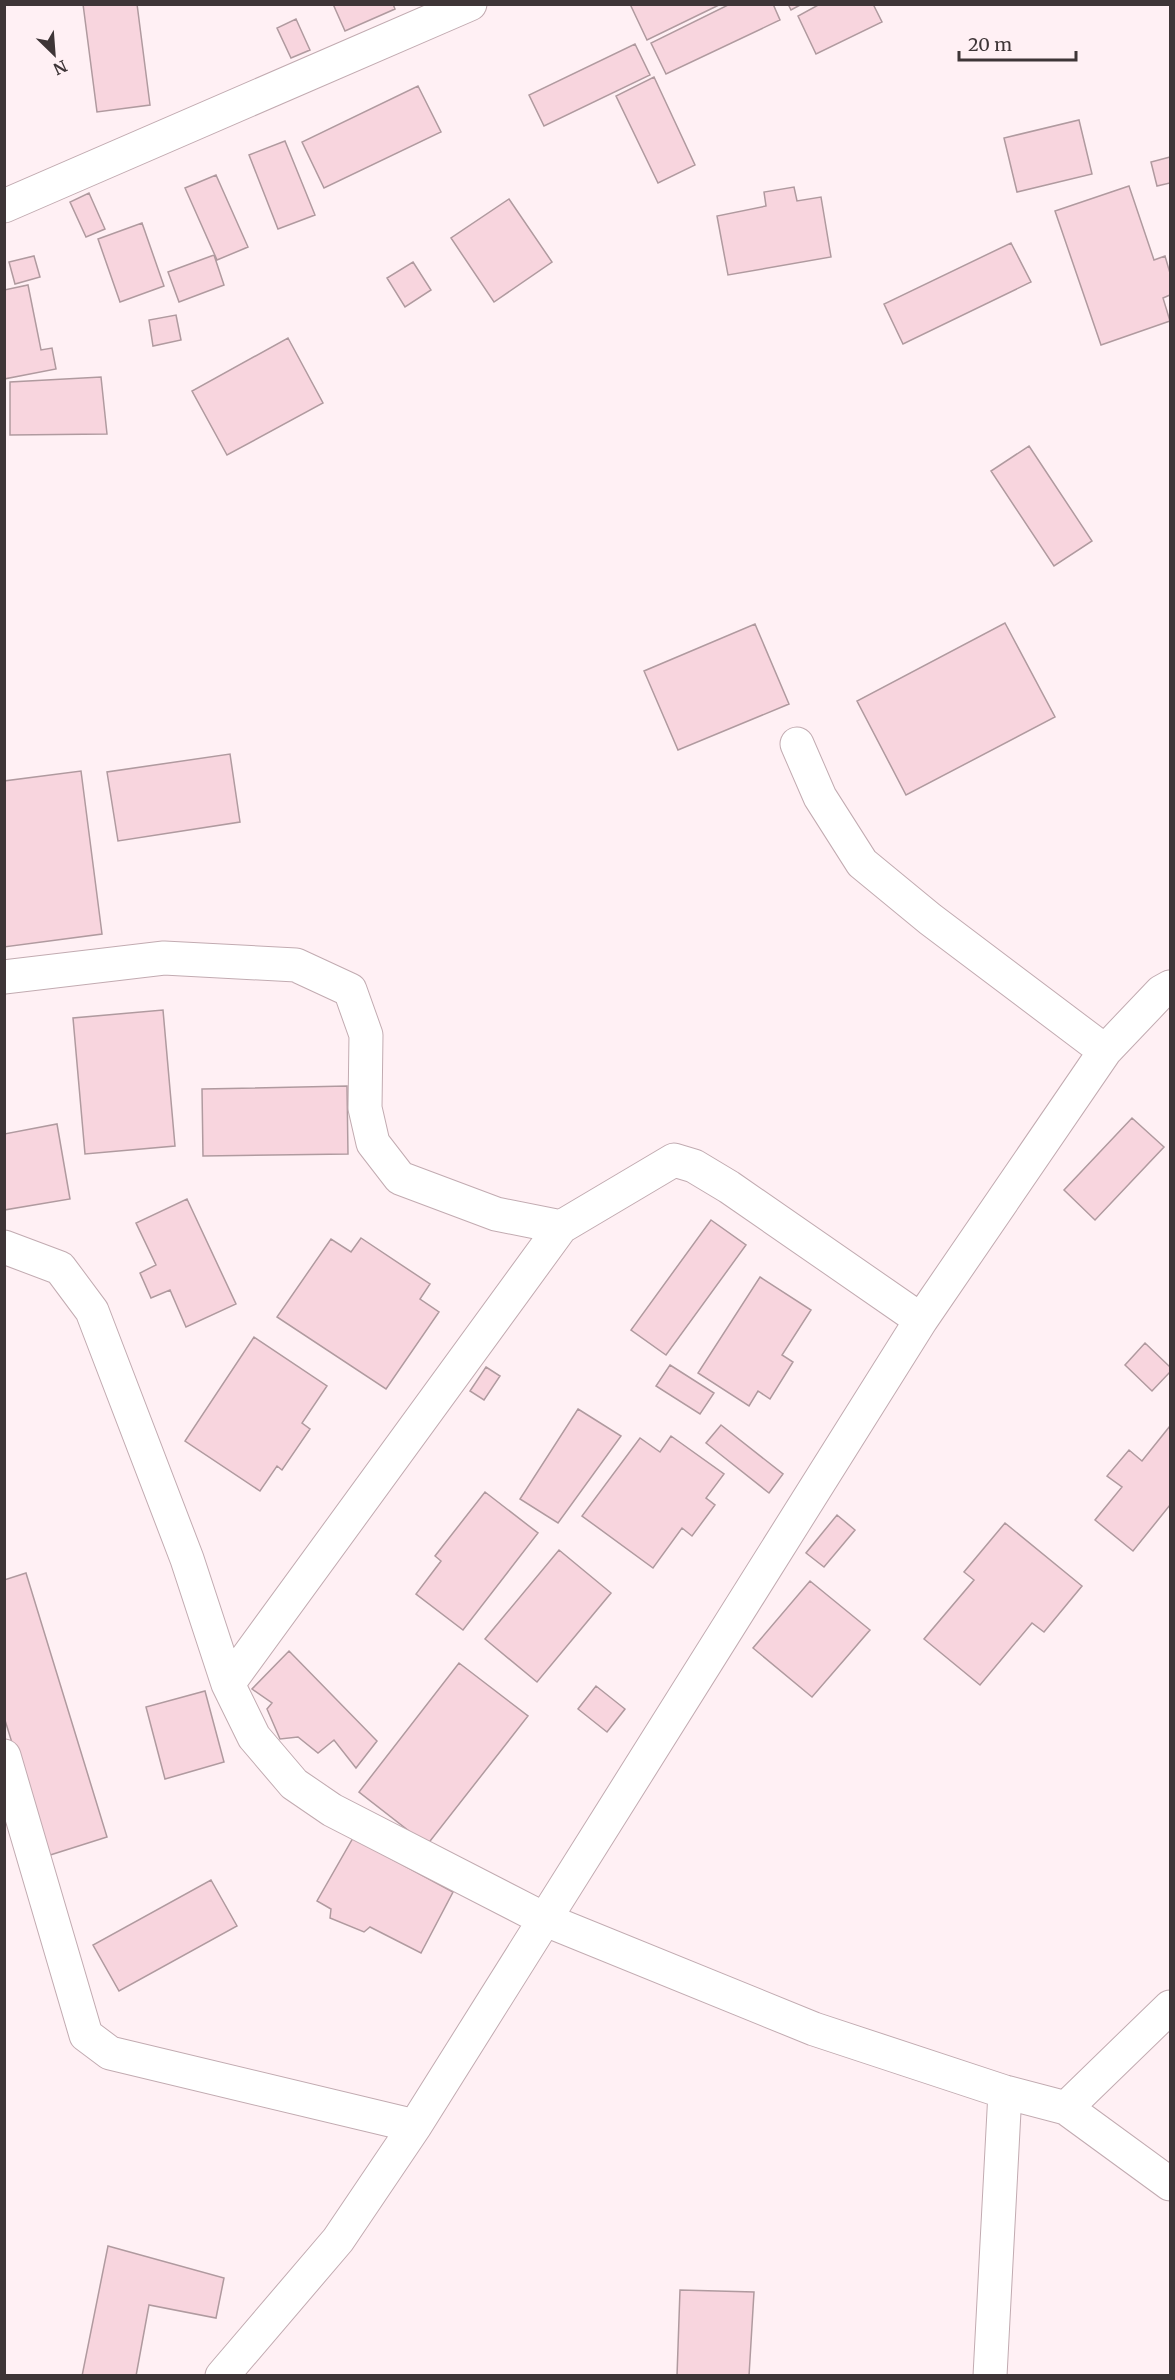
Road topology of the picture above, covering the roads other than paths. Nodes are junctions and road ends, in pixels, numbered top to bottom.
1 (470, 4) edge
2 (4, 206) edge
3 (797, 744) dead end
4 (4, 977) edge
5 (1170, 987) edge
6 (1105, 1052) junction
7 (561, 1227) junction
8 (4, 1247) edge
9 (921, 1320) junction
10 (228, 1684) junction
11 (4, 1756) edge
12 (546, 1920) junction
13 (1170, 2007) edge
14 (1005, 2092) junction
15 (1066, 2108) junction
16 (415, 2126) junction
17 (1170, 2184) edge
18 (222, 2376) edge
19 (990, 2376) edge

1 - 2 street
3 - 6 street
4 - 7 street
5 - 6 street
6 - 9 street
7 - 9 street
7 - 10 street
8 - 10 street
9 - 12 street
10 - 12 street
11 - 16 street
12 - 14 street
12 - 16 street
13 - 15 street
14 - 15 street
14 - 19 street
15 - 17 street
16 - 18 street

